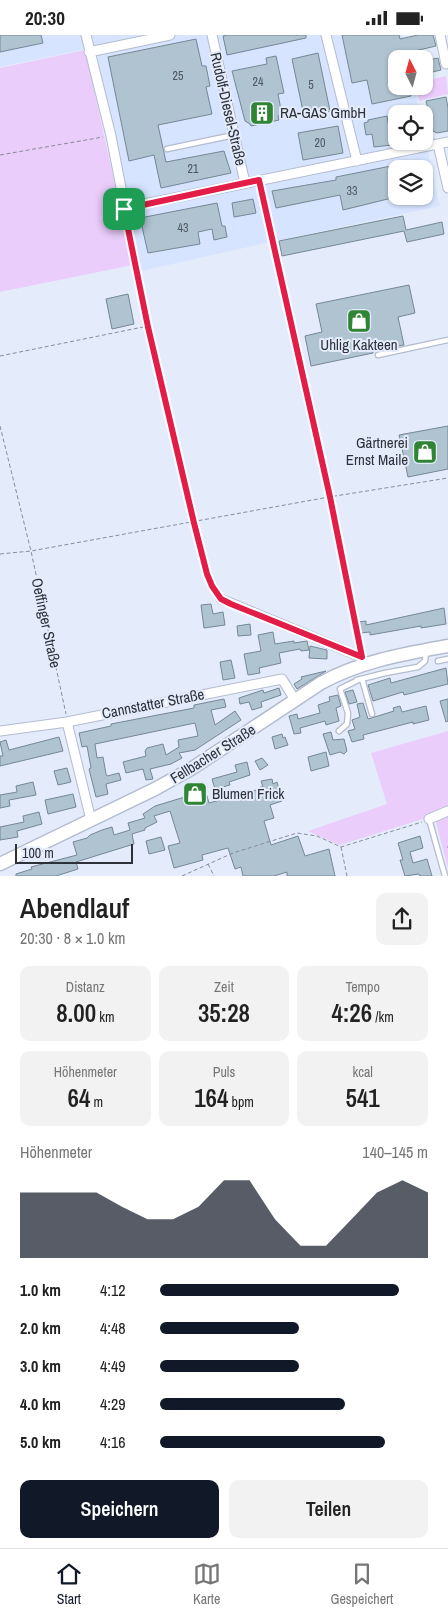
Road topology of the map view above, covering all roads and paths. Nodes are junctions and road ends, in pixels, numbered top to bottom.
1 (86, 35) edge
2 (170, 35) edge
3 (212, 35) edge
4 (326, 35) edge
5 (440, 35) edge
6 (89, 52) junction
7 (446, 64) dead end
8 (234, 135) junction
9 (110, 136) junction
10 (448, 142) edge
11 (438, 144) junction
12 (167, 149) dead end
13 (0, 155) edge
14 (357, 161) junction
15 (259, 180) junction
16 (245, 183) junction
17 (448, 188) edge
18 (124, 209) junction
19 (148, 327) junction
20 (448, 340) edge
21 (378, 355) dead end
22 (0, 356) edge
23 (0, 426) edge
24 (448, 478) edge
25 (330, 497) junction
26 (194, 523) junction
27 (30, 551) junction
28 (0, 554) edge
29 (221, 599) joint
30 (448, 646) edge
31 (426, 650) junction
32 (448, 659) edge
33 (363, 660) junction
34 (438, 661) dead end
35 (359, 680) junction
36 (295, 699) junction
37 (372, 713) dead end
38 (67, 722) junction
39 (0, 731) edge
40 (339, 731) dead end
41 (448, 811) edge
42 (91, 820) junction
43 (428, 820) junction
44 (341, 847) junction
45 (208, 863) junction
46 (0, 864) edge
47 (182, 875) edge
48 (214, 875) edge
49 (347, 875) edge
50 (445, 875) edge

1 - 6 street
2 - 6 street
3 - 8 street, Rudolf-Diesel-Straße
4 - 14 street
5 - 7 street
6 - 9 street
8 - 12 lane
8 - 16 street, Rudolf-Diesel-Straße
9 - 13 path
9 - 18 street
10 - 11 street
11 - 14 street
11 - 17 street
14 - 15 street
15 - 16 street
15 - 25 path
16 - 18 street
18 - 19 path
19 - 22 path
19 - 26 path
20 - 21 lane
23 - 27 path, Oeffinger Straße
24 - 25 path
25 - 26 path
25 - 33 path
26 - 27 path
26 - 29 path
27 - 28 path
27 - 38 path, Oeffinger Straße
29 - 33 street
30 - 31 main road, Fellbacher Straße
31 - 33 main road, Fellbacher Straße
31 - 35 lane
32 - 34 lane
33 - 36 main road, Fellbacher Straße
35 - 37 lane
35 - 40 lane
36 - 38 street, Cannstatter Straße
36 - 42 main road, Fellbacher Straße
38 - 39 street, Cannstatter Straße
38 - 42 street
41 - 43 street
42 - 46 main road, Fellbacher Straße
43 - 44 path
43 - 50 lane
44 - 45 path
44 - 49 path
45 - 47 path
45 - 48 path

